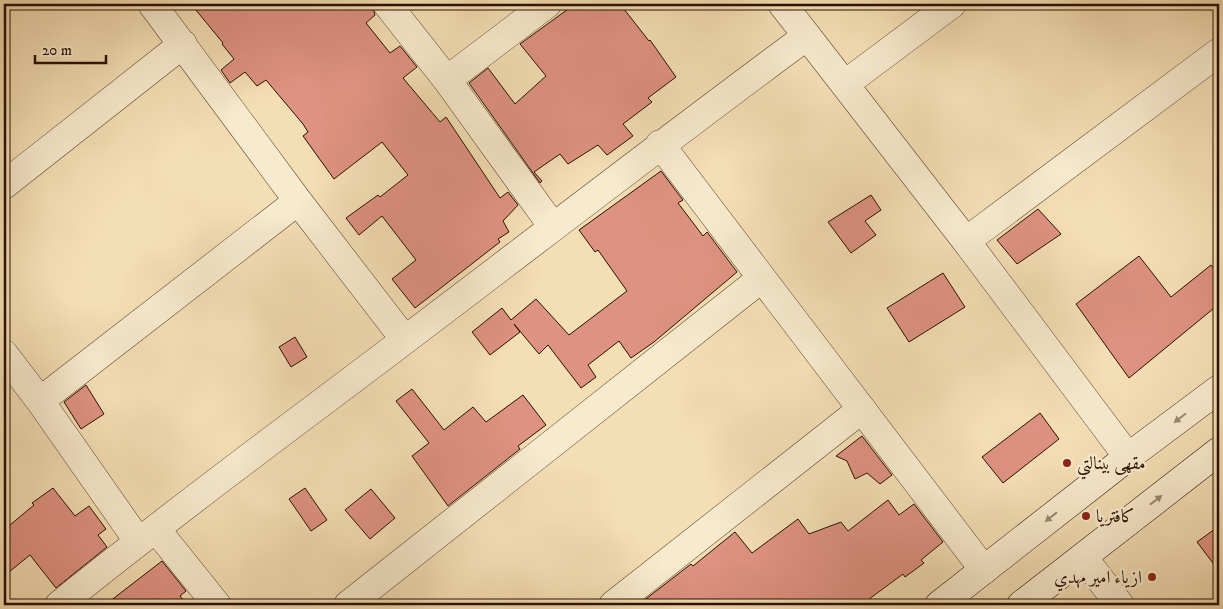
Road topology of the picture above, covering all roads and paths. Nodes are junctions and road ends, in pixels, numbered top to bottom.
1 (152, 4) edge
2 (387, 4) edge
3 (547, 4) edge
4 (782, 4) edge
5 (952, 4) edge
6 (807, 36) junction
7 (183, 44) junction
8 (1219, 52) edge
9 (446, 80) junction
10 (845, 84) junction
11 (660, 144) junction
12 (4, 185) edge
13 (298, 201) junction
14 (553, 227) junction
15 (966, 241) junction
16 (762, 278) junction
17 (405, 340) junction
18 (4, 354) edge
19 (1219, 389) edge
20 (40, 401) junction
21 (862, 409) junction
22 (1219, 451) edge
23 (1128, 457) junction
24 (147, 535) junction
25 (1082, 557) junction
26 (984, 570) junction
27 (59, 605) edge
28 (217, 605) edge
29 (348, 605) edge
30 (613, 605) edge
31 (939, 605) edge
32 (1021, 605) edge
33 (1120, 605) edge

1 - 7 street
2 - 9 street
3 - 9 street
4 - 6 street
5 - 10 street
6 - 10 street
6 - 11 street
7 - 12 street
7 - 13 street
8 - 15 street
9 - 14 street
10 - 15 street
11 - 14 street
11 - 16 street
13 - 17 street
13 - 20 street
14 - 17 street
15 - 23 street
16 - 21 street
16 - 29 street
17 - 24 street
18 - 20 street
19 -> 23 street
20 - 24 street
21 - 26 street
21 - 30 street
25 -> 22 street
23 -> 26 street
24 - 27 street
24 - 28 street
25 - 32 street
25 - 33 street
26 - 31 street

